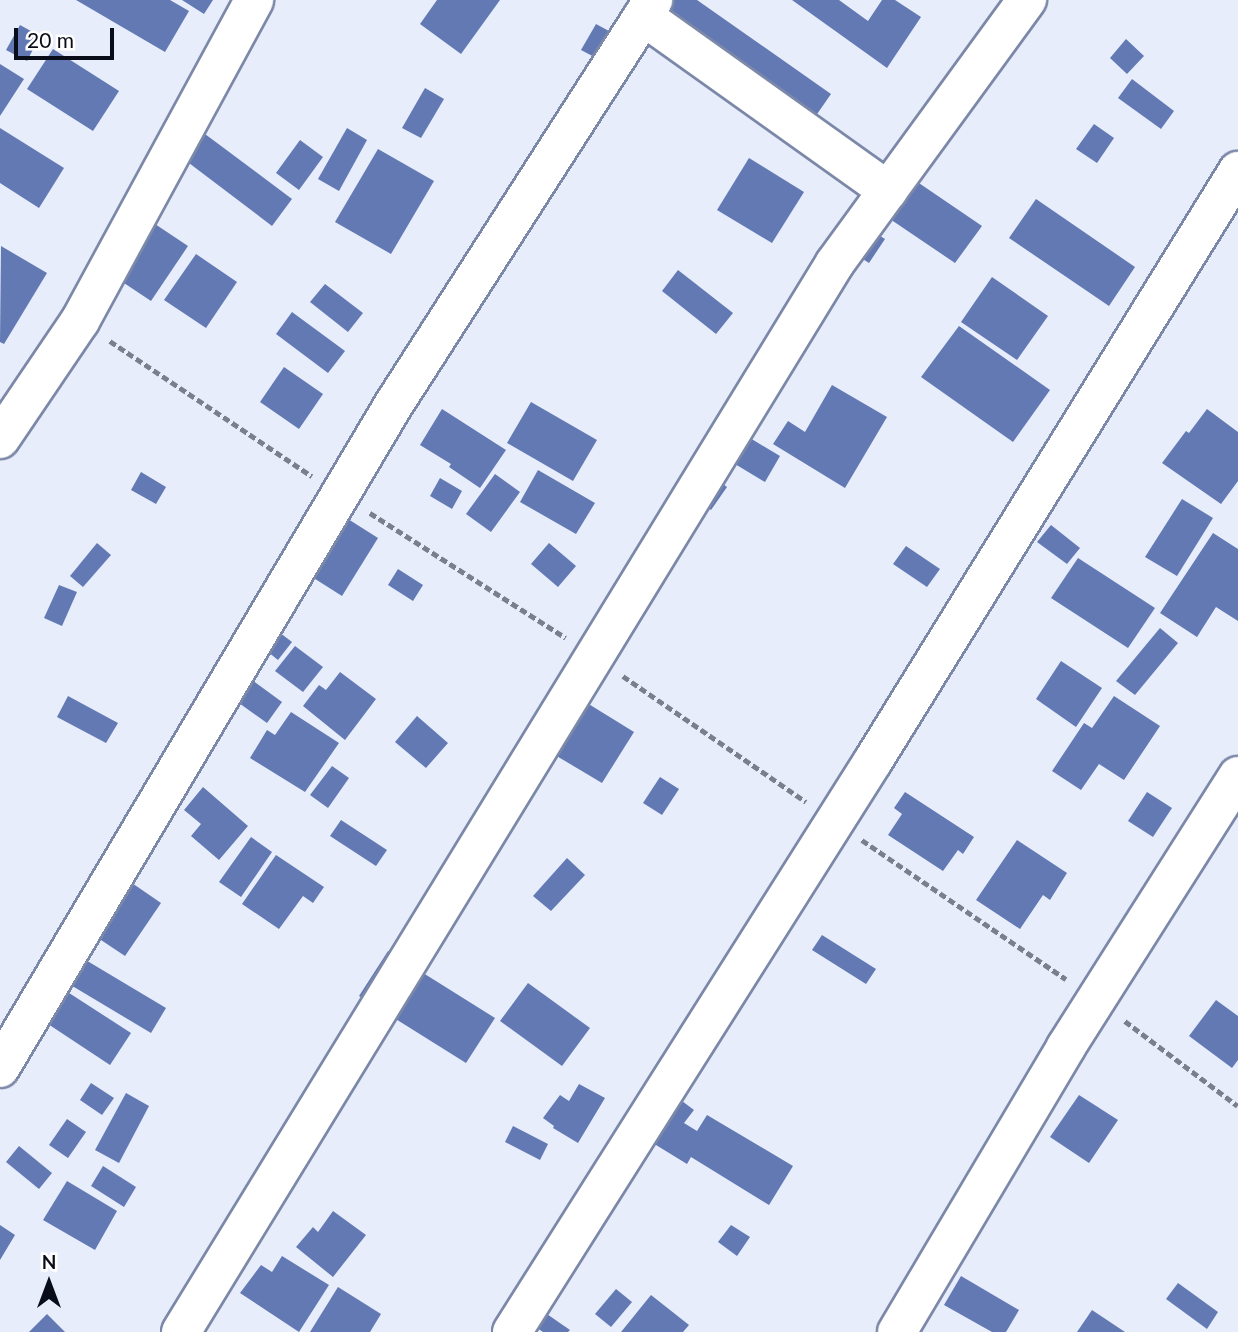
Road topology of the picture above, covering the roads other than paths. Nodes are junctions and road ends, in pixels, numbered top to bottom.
1 (254, 0) edge
2 (1027, 0) edge
3 (648, 8) edge
4 (1238, 171) edge
5 (888, 191) junction
6 (0, 439) edge
7 (1238, 776) edge
8 (0, 1068) edge
9 (181, 1332) edge
10 (512, 1332) edge
11 (897, 1332) edge

1 - 6 street
2 - 5 street
3 - 5 street
3 - 8 street
4 - 10 street
5 - 9 street
7 - 11 street

